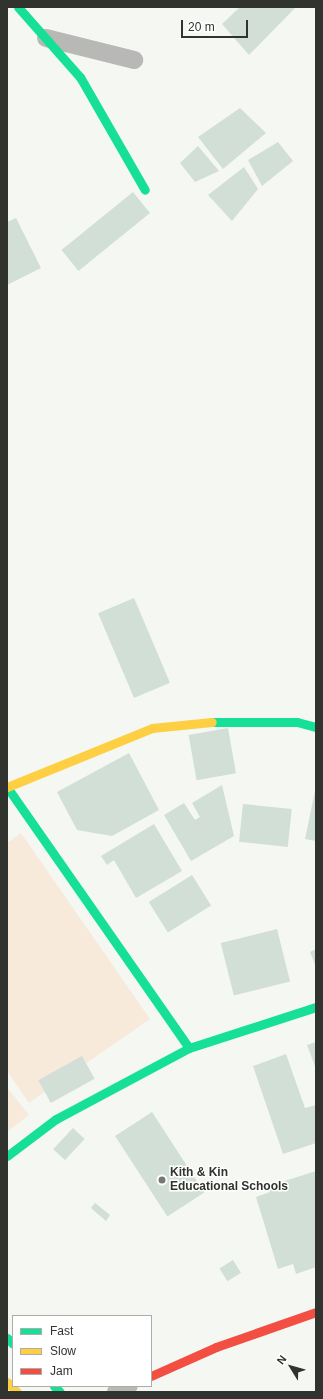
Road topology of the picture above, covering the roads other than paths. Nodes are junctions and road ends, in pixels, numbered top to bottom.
1 (18, 7) edge
2 (46, 38) junction
3 (134, 60) dead end
4 (145, 190) dead end
5 (316, 727) edge
6 (7, 787) edge
7 (316, 1007) edge
8 (189, 1048) junction
9 (7, 1156) edge
10 (316, 1312) edge
11 (152, 1376) edge
12 (7, 1382) edge
13 (127, 1387) edge
14 (17, 1392) edge
15 (116, 1392) edge

1 - 2 street
2 - 3 street
2 - 4 street
5 - 6 street
6 - 8 street
7 - 8 street
8 - 9 street
10 - 11 street
12 - 14 street
13 - 15 street

